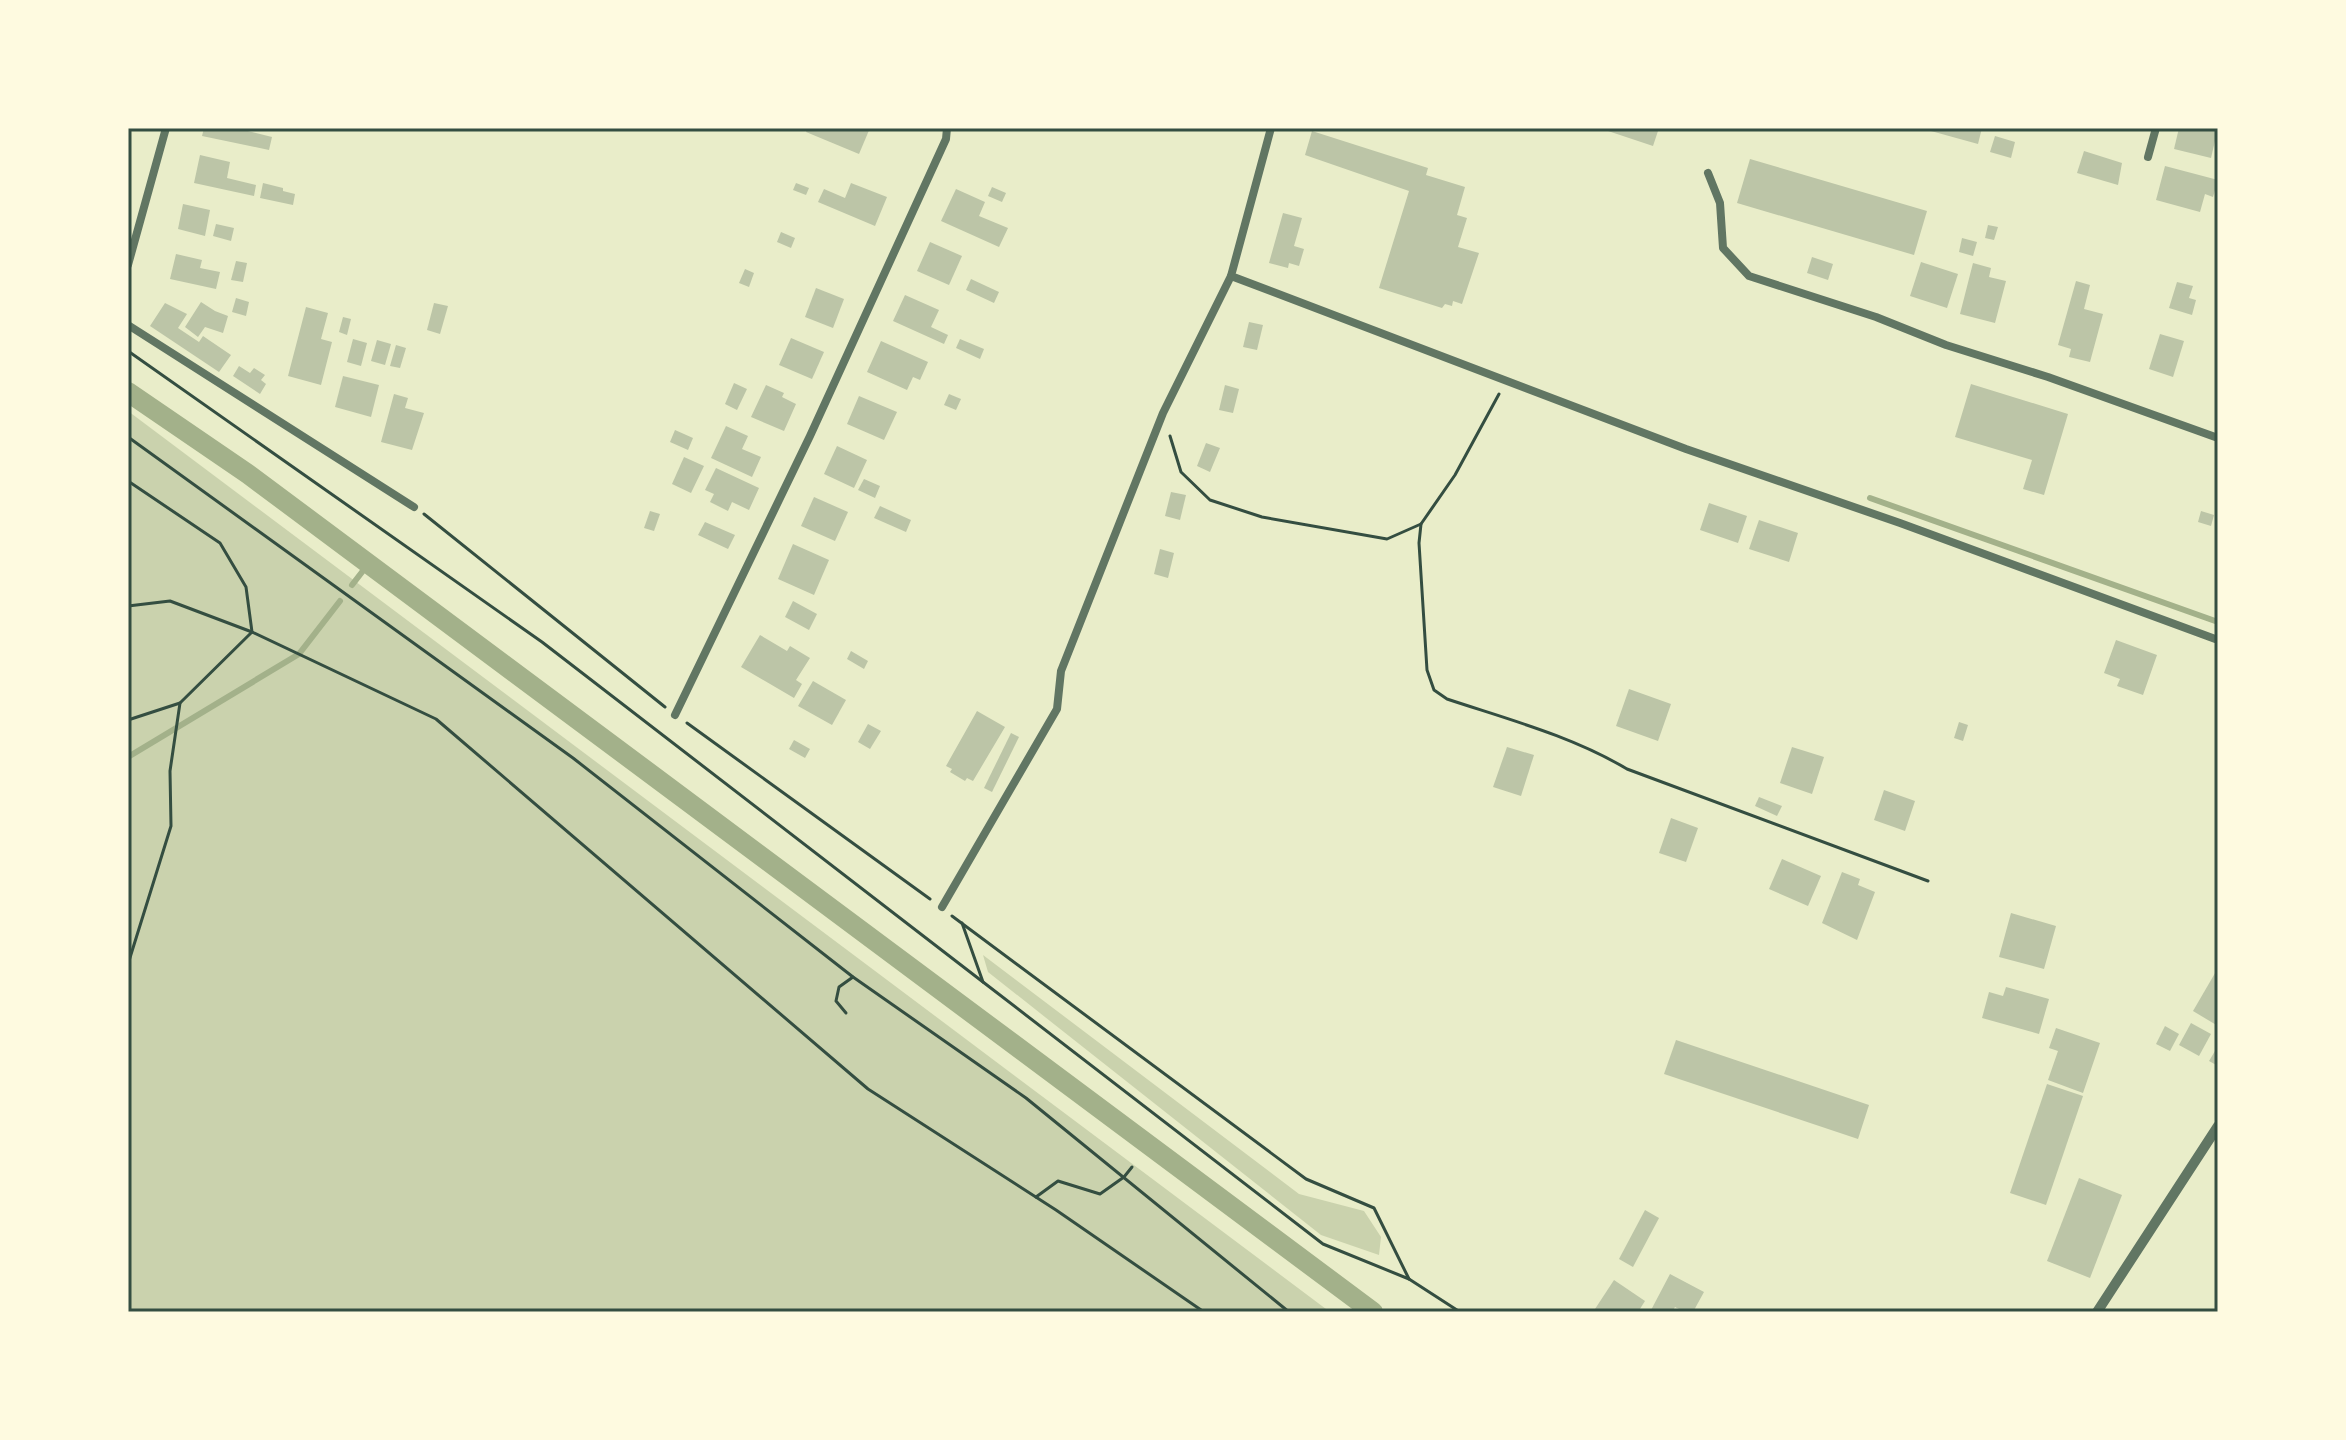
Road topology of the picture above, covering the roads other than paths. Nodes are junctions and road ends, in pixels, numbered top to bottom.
1 (166, 128) edge
2 (947, 128) edge
3 (1271, 128) edge
4 (2156, 128) edge
5 (2148, 157) dead end
6 (1708, 173) dead end
7 (128, 265) edge
8 (1231, 276) junction
9 (128, 325) edge
10 (2218, 438) edge
11 (414, 507) dead end
12 (2218, 640) edge
13 (675, 715) dead end
14 (942, 907) road end
15 (2218, 1126) edge
16 (2097, 1312) edge

1 - 7 street
2 - 13 street
3 - 8 street
4 - 5 street
6 - 10 street
8 - 12 street
8 - 14 street
9 - 11 street
15 - 16 street

